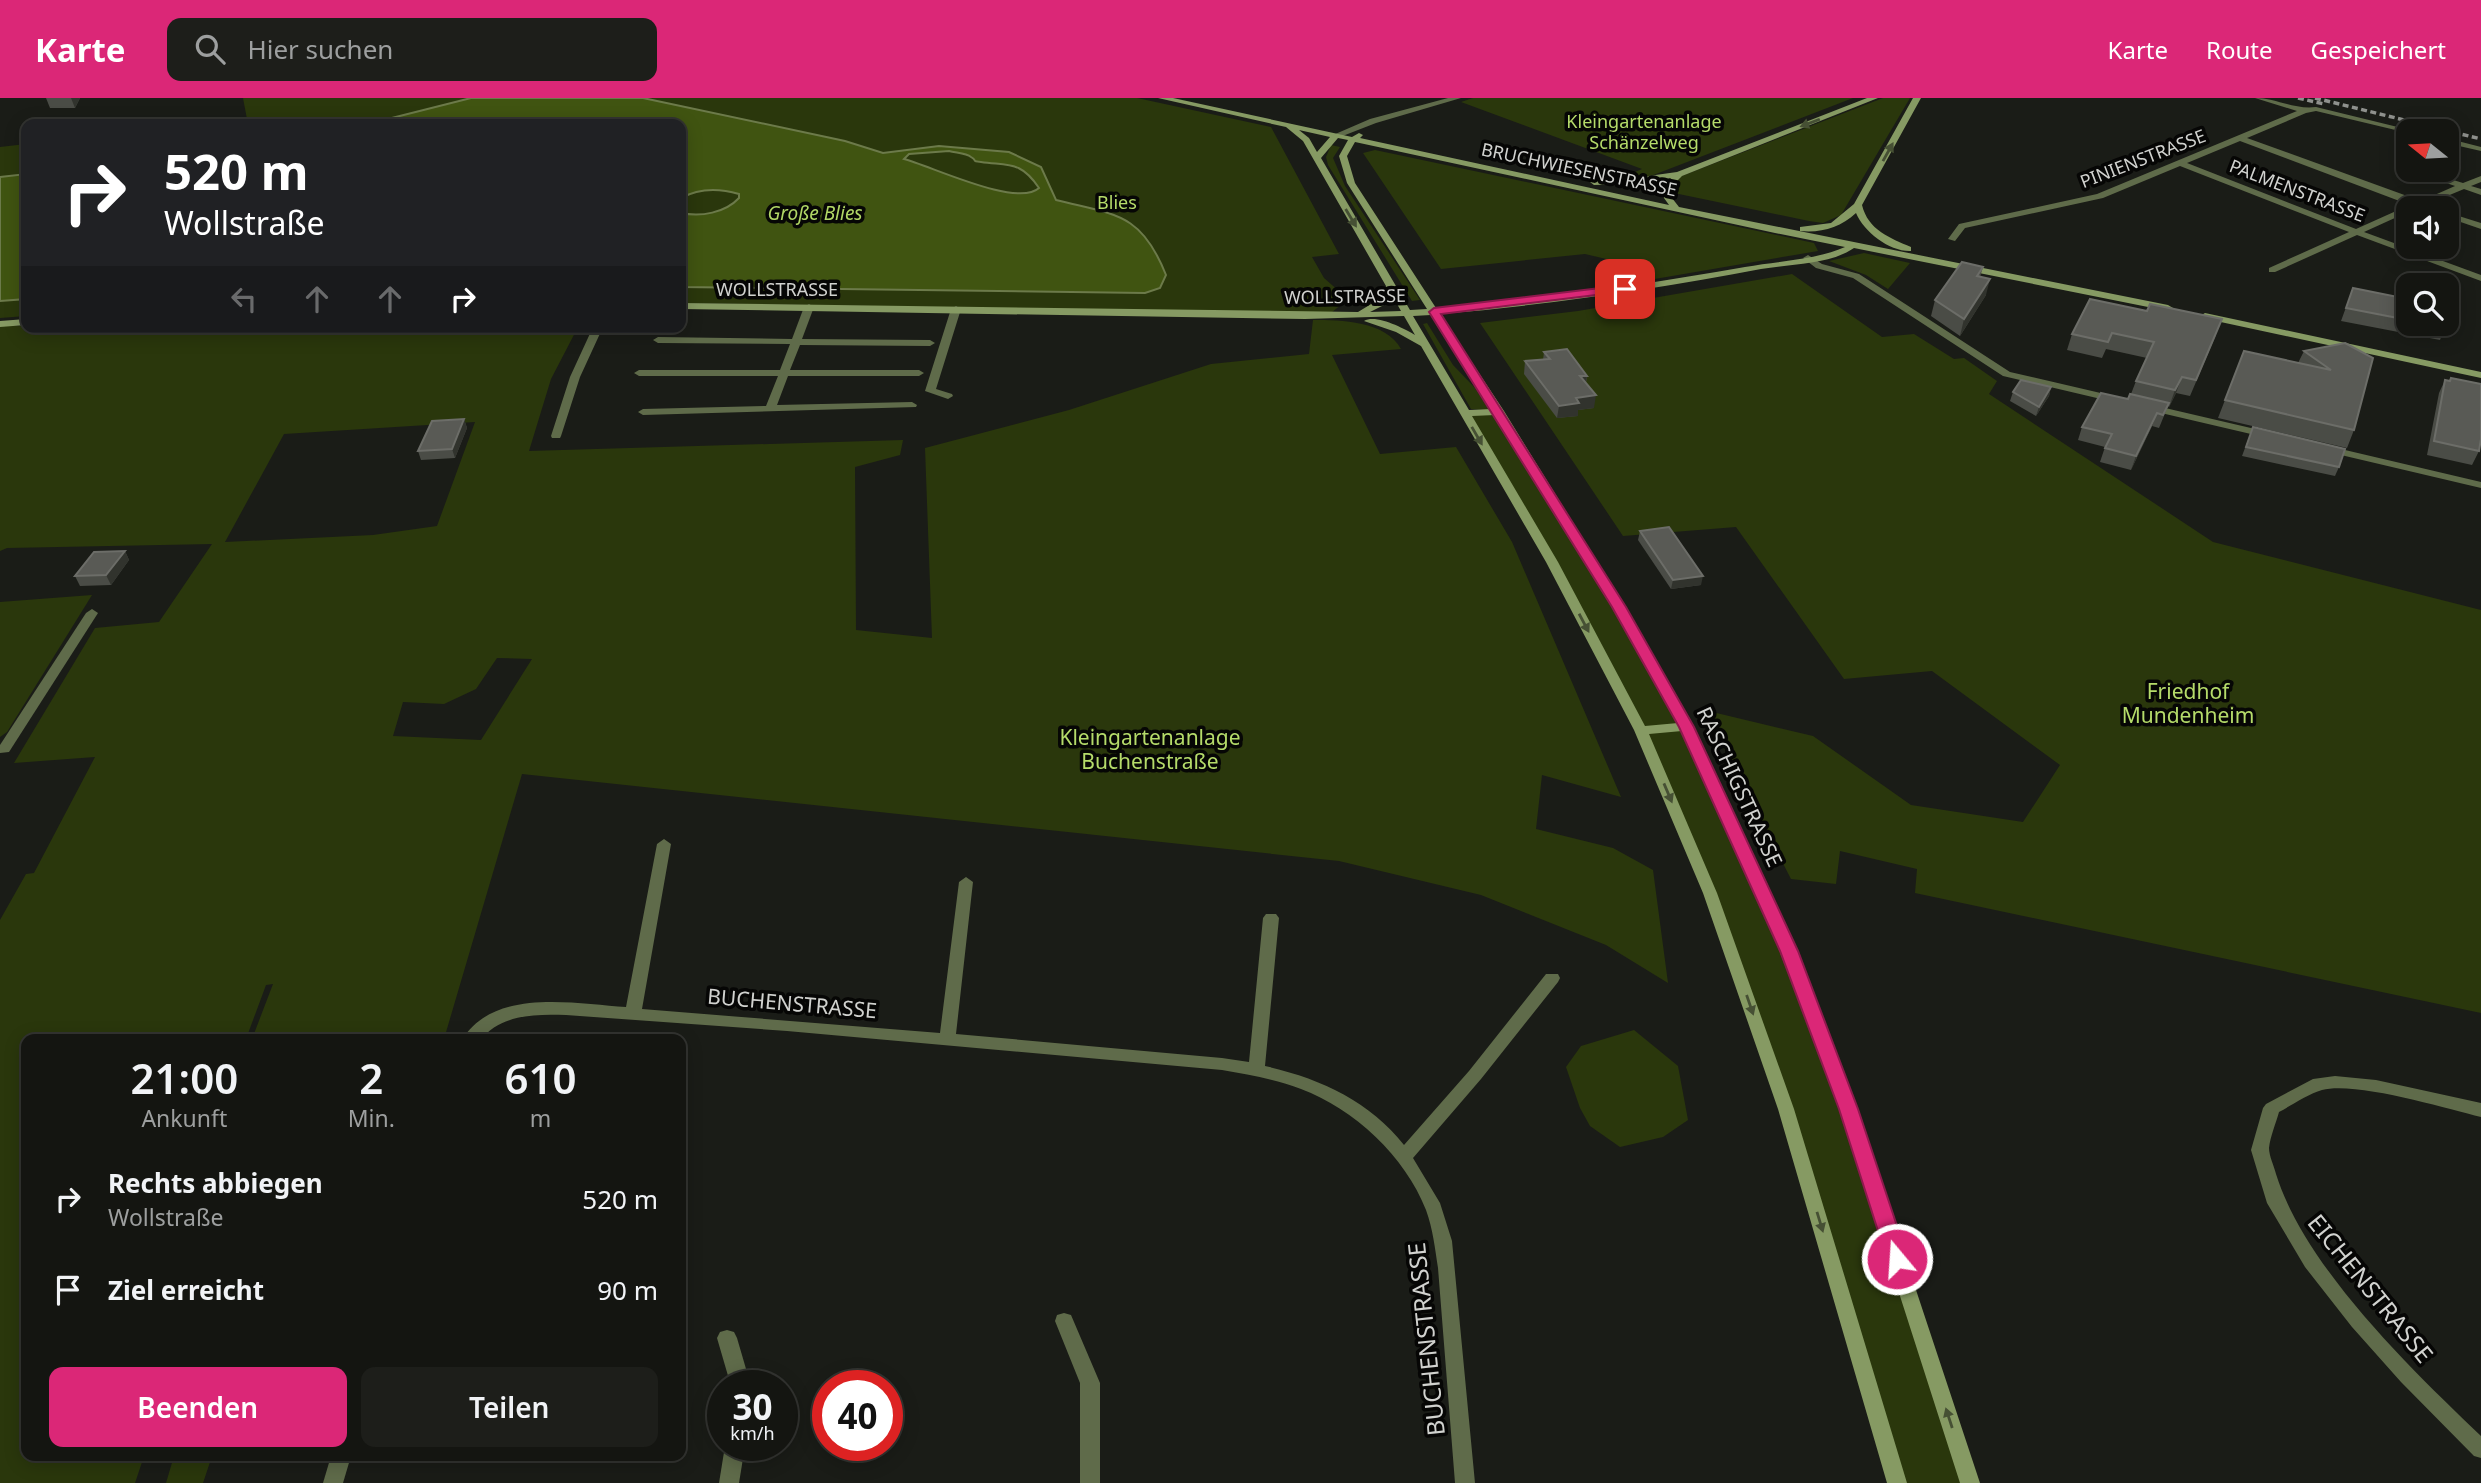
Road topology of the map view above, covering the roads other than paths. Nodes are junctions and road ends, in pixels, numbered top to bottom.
1 (1162, 98) edge
2 (1185, 98) edge
3 (1457, 98) edge
4 (1874, 98) edge
5 (1917, 98) edge
6 (2259, 98) edge
7 (2304, 111) junction
8 (1385, 119) junction
9 (1288, 125) junction
10 (2396, 128) edge
11 (1340, 134) junction
12 (1356, 137) junction
13 (2240, 138) junction
14 (2459, 143) edge
15 (2481, 149) edge
16 (1316, 159) junction
17 (2181, 163) junction
18 (1679, 174) junction
19 (2481, 179) edge
20 (1594, 182) junction
21 (2449, 182) edge
22 (2464, 187) junction
23 (2481, 192) edge
24 (2398, 196) edge
25 (2441, 196) edge
26 (1668, 198) junction
27 (1858, 205) junction
28 (1675, 207) junction
29 (2396, 214) edge
30 (2459, 218) edge
31 (1760, 225) junction
32 (2481, 226) edge
33 (1816, 229) junction
34 (2357, 231) junction
35 (1952, 240) dead end
36 (1853, 245) junction
37 (1908, 249) junction
38 (1808, 258) junction
39 (1989, 270) junction
40 (2272, 270) dead end
41 (2481, 278) edge
42 (1391, 286) junction
43 (686, 306) edge
44 (809, 307) junction
45 (956, 309) junction
46 (2182, 311) edge
47 (1434, 312) junction
48 (1407, 314) junction
49 (2195, 314) edge
50 (1343, 316) junction
51 (21, 322) edge
52 (0, 324) edge
53 (595, 333) edge
54 (658, 341) dead end
55 (796, 342) junction
56 (930, 343) dead end
57 (1425, 345) junction
58 (639, 373) dead end
59 (784, 373) junction
60 (919, 373) dead end
61 (2481, 375) edge
62 (948, 396) dead end
63 (2127, 402) edge
64 (912, 405) dead end
65 (2141, 405) edge
66 (770, 409) junction
67 (1499, 411) junction
68 (643, 412) dead end
69 (1464, 414) junction
70 (556, 436) dead end
71 (2274, 436) edge
72 (2314, 446) edge
73 (2481, 485) edge
74 (92, 613) dead end
75 (1687, 727) junction
76 (1641, 730) junction
77 (0, 749) edge
78 (664, 844) dead end
79 (966, 881) dead end
80 (1271, 918) dead end
81 (1552, 978) dead end
82 (633, 1014) junction
83 (475, 1034) edge
84 (947, 1039) junction
85 (1257, 1068) junction
86 (2481, 1110) edge
87 (1404, 1157) junction
88 (1065, 1321) dead end
89 (727, 1338) dead end
90 (736, 1370) edge
91 (2481, 1449) edge
92 (340, 1461) edge
93 (733, 1461) edge
94 (334, 1483) edge
95 (729, 1483) edge
96 (1090, 1483) edge
97 (1465, 1483) edge
98 (1897, 1483) edge
99 (1970, 1483) edge

1 - 9 street, BRUCHWIESENSTRASSE
2 - 11 street, BRUCHWIESENSTRASSE
3 - 8 street
4 -> 18 street
27 -> 5 street
6 - 7 street
7 - 10 street
7 - 13 street, PINIENSTRASSE
8 - 11 street
8 - 12 street
9 - 11 street, BRUCHWIESENSTRASSE
9 - 16 street
11 - 12 street, BRUCHWIESENSTRASSE
11 - 16 street
12 - 20 street, BRUCHWIESENSTRASSE
12 - 28 street, BRUCHWIESENSTRASSE
12 - 47 street, RASCHIGSTRASSE
13 - 17 street, PINIENSTRASSE
13 - 24 street
14 - 15 street
16 -> 42 street
17 - 34 street, PALMENSTRASSE
17 - 35 street, PINIENSTRASSE
18 - 20 street
18 - 26 street
19 - 22 street
20 - 26 street, BRUCHWIESENSTRASSE
21 - 22 street
22 - 23 street
22 - 25 street
26 - 28 street
26 - 33 street, BRUCHWIESENSTRASSE
27 - 33 street
27 - 37 street
28 - 31 street, BRUCHWIESENSTRASSE
29 - 34 street
30 - 32 street
31 - 33 street
31 - 36 street, BRUCHWIESENSTRASSE
33 - 37 street, BRUCHWIESENSTRASSE
34 - 40 street
34 - 41 street, PALMENSTRASSE
36 - 38 street, WOLLSTRASSE
36 - 39 street, BRUCHWIESENSTRASSE
37 - 39 street, BRUCHWIESENSTRASSE
38 - 47 street, WOLLSTRASSE
38 - 63 street
39 - 46 street, BRUCHWIESENSTRASSE
42 - 48 street
42 - 50 street
43 - 44 street, WOLLSTRASSE
44 - 45 street, WOLLSTRASSE
44 - 55 street
45 - 50 street, WOLLSTRASSE
45 - 62 street
47 - 48 street, WOLLSTRASSE
47 - 67 street, RASCHIGSTRASSE
48 - 50 street, WOLLSTRASSE
48 - 57 street
49 - 61 street
50 - 57 street
51 - 52 street
53 - 70 street
54 - 55 street
55 - 56 street
55 - 59 street
57 - 69 street
58 - 59 street
59 - 60 street
59 - 66 street
64 - 66 street
65 - 71 street
66 - 68 street
67 - 69 street
67 - 75 street, RASCHIGSTRASSE
69 -> 76 street
72 - 73 street
74 - 77 street
75 - 76 street
99 -> 75 street, RASCHIGSTRASSE
76 -> 98 street
78 - 82 street
79 - 84 street
80 - 85 street
81 - 87 street
82 - 83 street, BUCHENSTRASSE
82 - 84 street, BUCHENSTRASSE
84 - 85 street, BUCHENSTRASSE
85 - 87 street, BUCHENSTRASSE
86 - 91 street, EICHENSTRASSE
87 - 97 street, BUCHENSTRASSE
88 - 96 street
89 - 90 street
92 - 94 street
93 - 95 street

